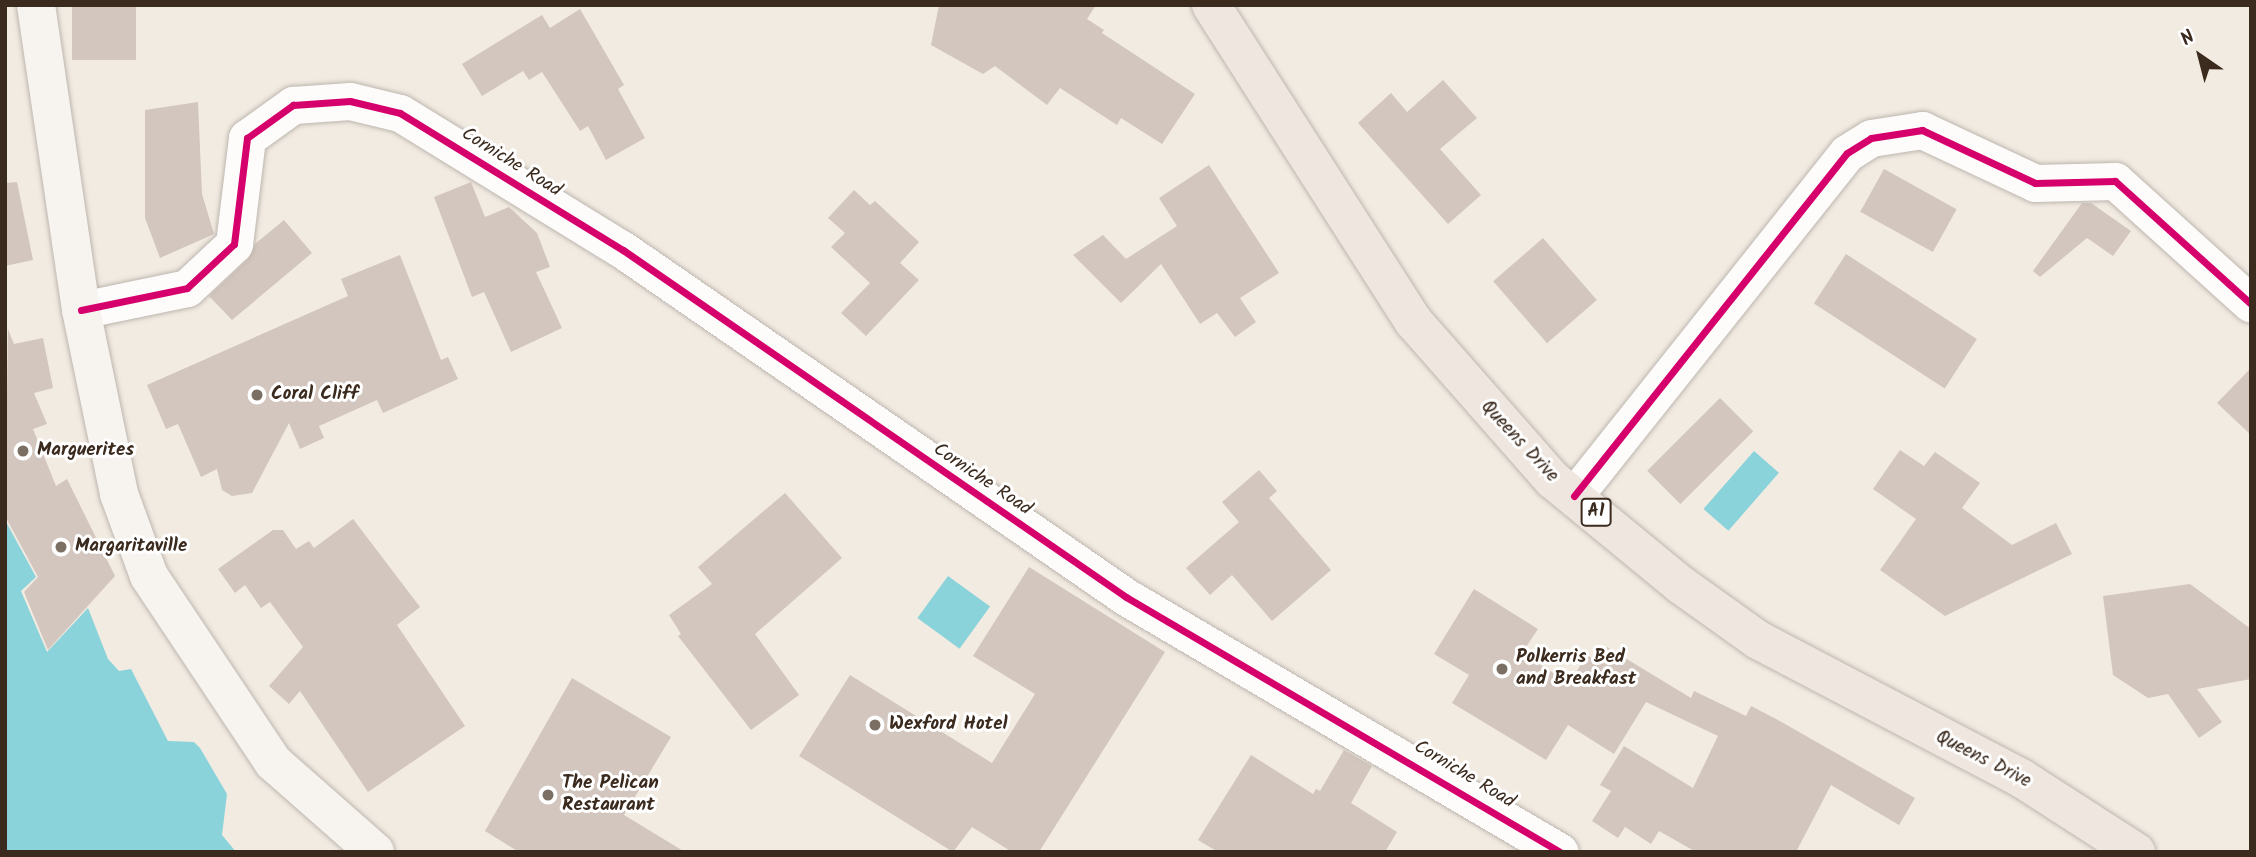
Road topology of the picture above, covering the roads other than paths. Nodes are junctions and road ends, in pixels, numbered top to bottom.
1 (36, 5) edge
2 (1211, 5) edge
3 (2251, 304) edge
4 (81, 310) junction
5 (1574, 496) junction
6 (375, 852) edge
7 (1560, 852) edge
8 (2136, 852) edge

1 - 4 main road
2 - 5 main road, Queens Drive / A1
3 - 5 street
4 - 6 main road
4 - 7 street, Corniche Road
5 - 8 main road, Queens Drive / A1

